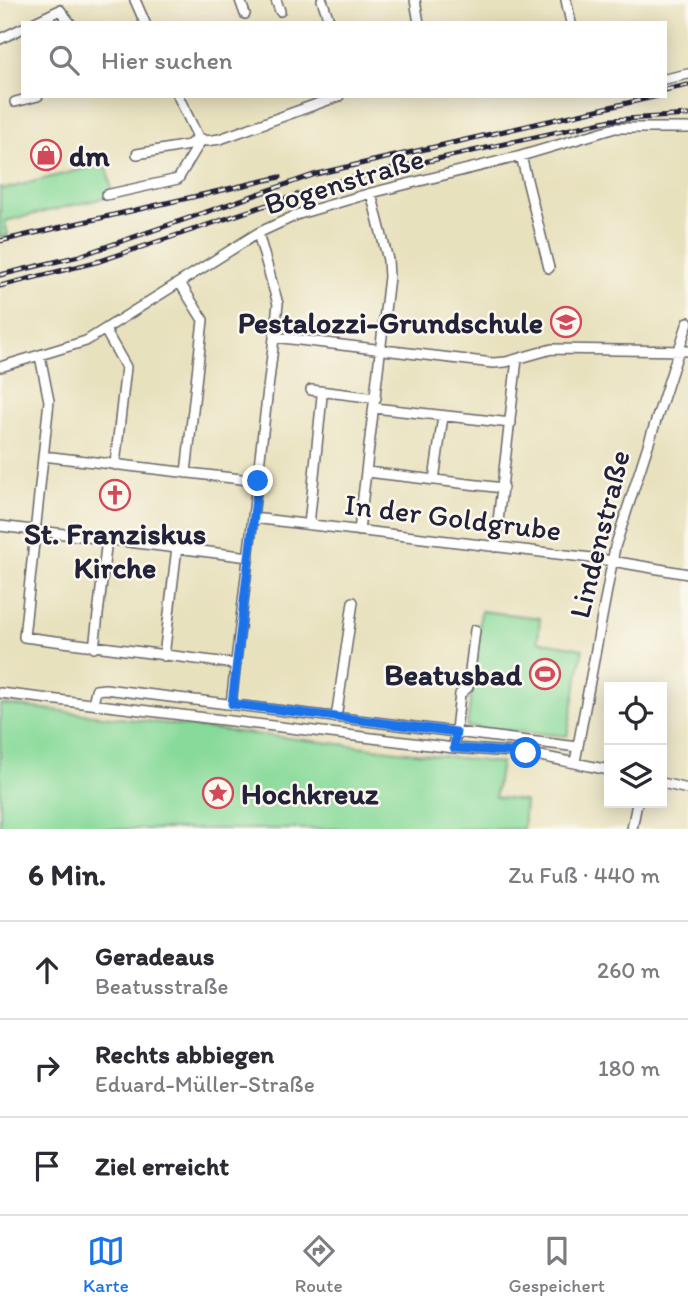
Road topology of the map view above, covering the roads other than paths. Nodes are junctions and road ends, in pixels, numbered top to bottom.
1 (135, 0) edge
2 (240, 0) edge
3 (276, 0) edge
4 (322, 0) edge
5 (415, 0) edge
6 (566, 0) edge
7 (280, 11) dead end
8 (245, 14) dead end
9 (37, 21) edge
10 (68, 21) edge
11 (144, 21) edge
12 (329, 21) edge
13 (419, 21) edge
14 (571, 21) edge
15 (21, 28) edge
16 (1, 36) edge
17 (688, 74) edge
18 (667, 79) edge
19 (30, 98) edge
20 (179, 98) edge
21 (333, 98) edge
22 (15, 102) dead end
23 (688, 128) edge
24 (200, 138) junction
25 (137, 154) dead end
26 (521, 156) junction
27 (371, 192) junction
28 (106, 195) dead end
29 (258, 233) junction
30 (549, 268) dead end
31 (180, 283) junction
32 (688, 322) edge
33 (105, 330) junction
34 (274, 337) junction
35 (382, 349) junction
36 (683, 351) edge
37 (40, 356) junction
38 (517, 359) junction
39 (0, 367) edge
40 (311, 390) dead end
41 (322, 396) dead end
42 (375, 403) junction
43 (443, 416) junction
44 (511, 423) junction
45 (43, 456) junction
46 (115, 465) junction
47 (367, 472) junction
48 (186, 473) junction
49 (434, 480) junction
50 (258, 481) junction
51 (503, 488) junction
52 (253, 518) junction
53 (309, 525) junction
54 (0, 526) edge
55 (36, 530) junction
56 (359, 531) junction
57 (107, 539) junction
58 (177, 547) junction
59 (495, 547) junction
60 (249, 557) junction
61 (613, 561) junction
62 (688, 574) edge
63 (353, 602) dead end
64 (475, 630) dead end
65 (94, 648) junction
66 (164, 656) junction
67 (236, 664) junction
68 (0, 693) edge
69 (93, 704) junction
70 (232, 704) junction
71 (336, 718) junction
72 (456, 732) junction
73 (578, 747) junction
74 (454, 748) junction
75 (576, 762) junction
76 (604, 769) edge
77 (667, 784) edge
78 (687, 786) edge
79 (636, 808) edge
80 (632, 829) edge

1 - 11 street
2 - 8 street
3 - 7 street
4 - 12 street
5 - 13 street
6 - 14 street
9 - 10 street
15 - 16 street
17 - 18 street
19 - 22 street
20 - 24 street
21 - 24 street
23 - 26 street, Bogenstraße
24 - 25 street
24 - 28 street
26 - 27 street, Bogenstraße
26 - 30 street
27 - 29 street, Bogenstraße
27 - 35 street
29 - 31 street, Bogenstraße
29 - 34 street
31 - 33 street, Bogenstraße
31 - 48 street
32 - 36 street, Lindenstraße
33 - 37 street, Bogenstraße
33 - 46 street
34 - 35 street
34 - 50 street
35 - 38 street
35 - 42 street
36 - 38 street
36 - 61 street, Lindenstraße
37 - 39 street, Bogenstraße
37 - 45 street
38 - 44 street
40 - 42 street
41 - 53 street
42 - 43 street
42 - 47 street
43 - 44 street
43 - 49 street
44 - 51 street
45 - 46 street
45 - 55 street
46 - 48 street
47 - 49 street
47 - 56 street
48 - 50 street
49 - 51 street
50 - 52 street
51 - 59 street
52 - 53 street, In der Goldgrube
52 - 60 street
53 - 56 street, In der Goldgrube
54 - 55 street
55 - 57 street
55 - 65 street
56 - 59 street, In der Goldgrube
57 - 58 street
57 - 65 street
58 - 60 street
58 - 66 street
59 - 61 street, In der Goldgrube
60 - 67 street
61 - 62 street, In der Goldgrube
61 - 73 street, Lindenstraße
63 - 71 street
64 - 72 street
65 - 66 street
66 - 67 street
67 - 70 street
68 - 69 street
69 - 70 street
69 - 74 street
70 - 71 street
71 - 72 street
72 - 73 street
72 - 74 street
73 - 75 street, Lindenstraße
74 - 75 street
75 - 76 street
77 - 78 street
79 - 80 street

